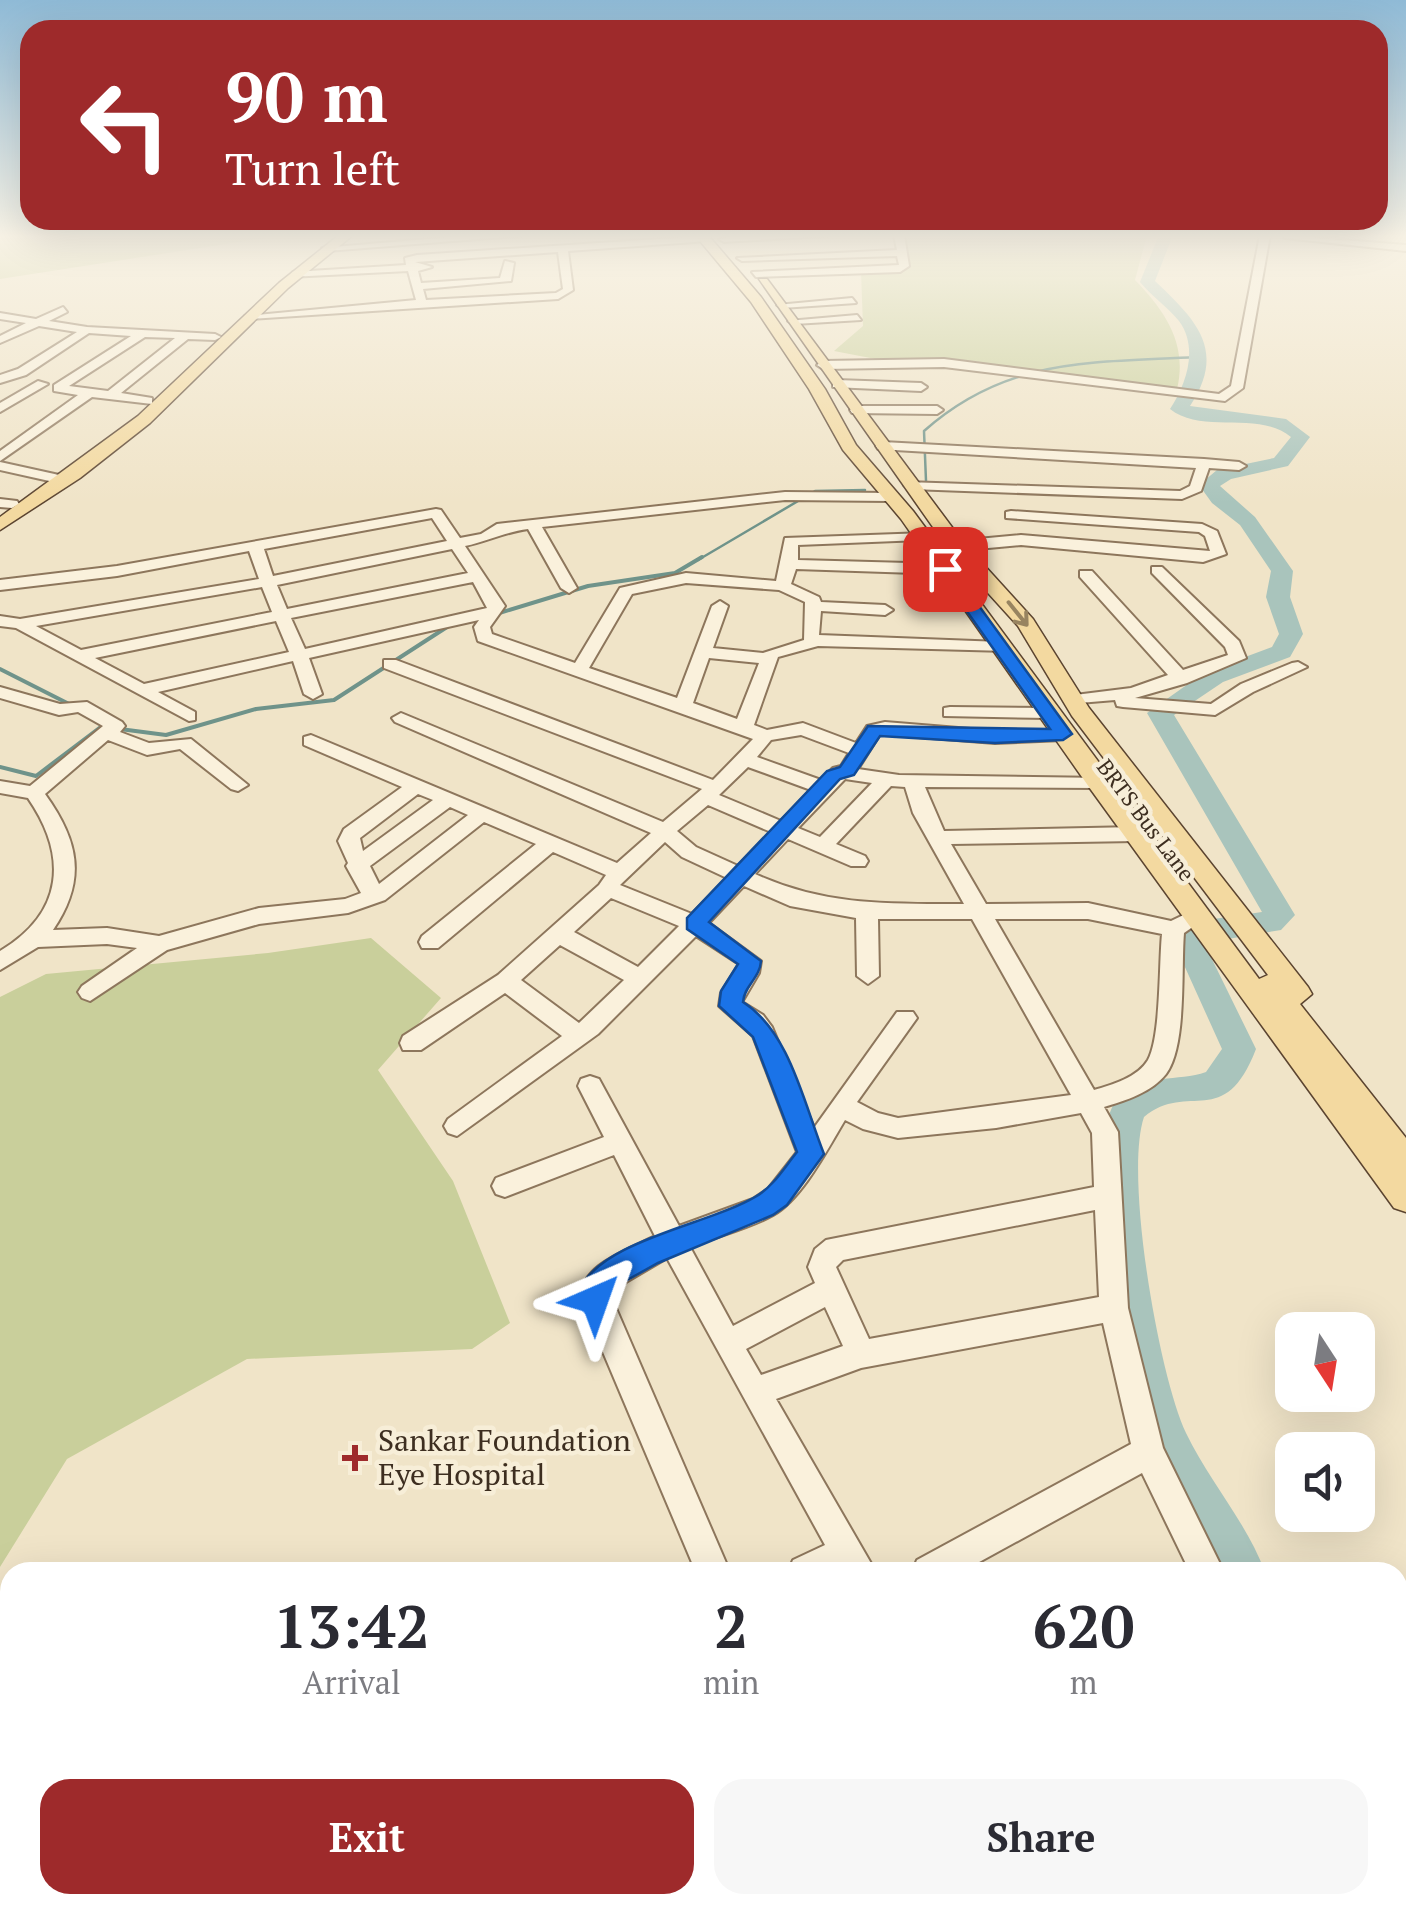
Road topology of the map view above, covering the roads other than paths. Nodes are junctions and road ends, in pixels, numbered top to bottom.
1 (33, 324) edge
2 (52, 324) edge
3 (236, 324) edge
4 (239, 324) edge
5 (773, 324) edge
6 (782, 324) edge
7 (796, 324) edge
8 (1249, 324) edge
9 (87, 330) junction
10 (141, 334) junction
11 (184, 336) junction
12 (223, 337) junction
13 (0, 340) edge
14 (880, 363) junction
15 (824, 365) junction
16 (6, 378) edge
17 (42, 384) junction
18 (837, 384) junction
19 (892, 385) junction
20 (921, 386) dead end
21 (58, 388) junction
22 (90, 392) junction
23 (111, 395) junction
24 (148, 401) junction
25 (0, 408) edge
26 (856, 410) junction
27 (937, 410) dead end
28 (883, 446) junction
29 (0, 457) edge
30 (1204, 463) junction
31 (0, 466) edge
32 (1239, 466) dead end
33 (60, 480) junction
34 (912, 485) junction
35 (1004, 485) junction
36 (891, 497) junction
37 (4, 506) edge
38 (1011, 514) junction
39 (533, 524) junction
40 (0, 525) edge
41 (921, 536) junction
42 (1020, 540) junction
43 (458, 542) junction
44 (255, 545) junction
45 (956, 546) junction
46 (790, 564) junction
47 (945, 569) junction
48 (1157, 570) dead end
49 (1086, 574) dead end
50 (478, 576) junction
51 (266, 582) junction
52 (0, 585) edge
53 (782, 586) junction
54 (569, 588) dead end
55 (720, 606) dead end
56 (814, 606) junction
57 (886, 610) dead end
58 (494, 614) junction
59 (287, 616) junction
60 (0, 621) edge
61 (20, 624) junction
62 (816, 642) junction
63 (1000, 647) junction
64 (708, 652) dead end
65 (301, 654) junction
66 (79, 656) junction
67 (768, 659) junction
68 (390, 664) dead end
69 (1298, 667) dead end
70 (580, 670) junction
71 (1182, 678) junction
72 (142, 690) junction
73 (0, 692) edge
74 (313, 694) dead end
75 (1081, 699) junction
76 (683, 705) junction
77 (950, 712) dead end
78 (1048, 714) junction
79 (189, 716) dead end
80 (402, 718) dead end
81 (110, 729) junction
82 (753, 731) junction
83 (1063, 734) junction
84 (311, 741) dead end
85 (859, 750) junction
86 (745, 759) junction
87 (847, 771) junction
88 (899, 780) junction
89 (1097, 782) junction
90 (238, 785) dead end
91 (416, 786) junction
92 (0, 788) edge
93 (823, 788) junction
94 (34, 792) junction
95 (708, 792) junction
96 (448, 800) junction
97 (482, 814) junction
98 (662, 830) junction
99 (782, 832) junction
100 (1136, 834) junction
101 (938, 838) junction
102 (551, 844) junction
103 (822, 847) junction
104 (858, 861) dead end
105 (356, 866) junction
106 (740, 877) junction
107 (614, 881) junction
108 (377, 895) junction
109 (867, 912) junction
110 (984, 914) junction
111 (1203, 918) junction
112 (695, 924) junction
113 (557, 934) junction
114 (38, 939) junction
115 (430, 942) dead end
116 (160, 944) junction
117 (0, 962) edge
118 (1261, 974) junction
119 (868, 976) dead end
120 (641, 979) junction
121 (506, 981) junction
122 (90, 992) dead end
123 (905, 1018) dead end
124 (579, 1036) junction
125 (412, 1043) dead end
126 (590, 1086) dead end
127 (1091, 1104) junction
128 (841, 1105) junction
129 (457, 1126) dead end
130 (1406, 1134) edge
131 (620, 1142) junction
132 (811, 1154) junction
133 (1406, 1162) edge
134 (505, 1186) dead end
135 (1107, 1196) junction
136 (1406, 1198) edge
137 (672, 1241) junction
138 (831, 1289) junction
139 (1114, 1308) junction
140 (727, 1344) junction
141 (861, 1354) junction
142 (757, 1391) junction
143 (1148, 1452) junction
144 (709, 1562) edge
145 (853, 1562) edge
146 (947, 1562) edge
147 (1201, 1562) edge

1 - 13 street
2 - 9 street
3 - 12 main road
4 - 12 main road
5 - 36 main road
6 - 111 main road, BRTS Bus Lane
7 - 15 main road
8 - 14 street
9 - 10 street
9 - 16 street
10 - 11 street
10 - 21 street
11 - 12 street
11 - 23 street
12 - 24 main road
12 - 33 main road
14 - 15 street
14 - 19 street
15 - 18 main road
16 - 17 street
17 - 21 street
17 - 25 street
18 - 19 street
18 - 26 main road
19 - 20 street
21 - 22 street
22 - 23 street
22 - 29 street
23 - 24 street
24 - 33 main road
26 - 27 street
26 - 28 main road
28 - 30 street
28 - 34 main road
30 - 32 street
30 - 35 street
31 - 33 street
33 - 37 main road
33 - 40 main road
34 - 35 street
34 - 45 main road
35 - 38 street
36 - 39 street
36 - 41 main road
38 - 42 street
38 - 42 street
39 - 43 street
39 - 54 street
41 - 46 street
41 - 47 main road
42 - 45 street
43 - 44 street
43 - 50 street
43 - 51 street
44 - 51 street
44 - 52 street
45 -> 75 main road
46 - 47 street
46 - 53 street
47 - 63 main road
48 - 71 street
49 - 71 street
50 - 58 street
50 - 59 street
51 - 59 street
51 - 61 street
53 - 56 street
53 - 70 street
55 - 76 street
56 - 57 street
56 - 62 street
58 - 65 street
58 - 70 street
59 - 65 street
59 - 66 street
60 - 61 street
61 - 66 street
62 - 63 street
62 - 67 street
63 - 78 main road
64 - 67 street
65 - 72 street
65 - 74 street
66 - 72 street
67 - 82 street
68 - 95 street
69 - 75 street
70 - 76 street
71 - 75 street
72 - 79 street
73 - 81 street
75 - 111 main road
76 - 82 street
77 - 78 street
78 - 83 main road
80 - 98 street
81 - 90 street
81 - 94 street
82 - 85 street
82 - 86 street
83 - 85 street
83 - 89 main road
84 - 91 street
85 - 87 street
86 - 93 street
86 - 95 street
87 - 88 street
87 - 93 street
88 - 89 street
88 - 101 street
88 - 103 street
89 - 100 main road
91 - 96 street
91 - 105 street
92 - 94 street
93 - 99 street
94 - 114 street
95 - 98 street
95 - 99 street
96 - 97 street
96 - 105 street
97 - 102 street
97 - 108 street
98 - 106 street
98 - 107 street
99 - 103 street
99 - 106 street
100 - 101 street
100 - 111 main road
101 - 110 street
102 - 107 street
102 - 115 street
103 - 104 street
105 - 108 street
106 - 109 street
106 - 112 street
107 - 112 street
107 - 113 street
108 - 116 street
109 - 110 street
109 - 119 street
110 - 111 street
110 - 127 street
111 - 118 main road
111 - 118 main road
111 - 127 street
112 - 120 street
112 - 132 street
113 - 120 street
113 - 121 street
114 - 116 street
114 - 117 street
116 - 122 street
118 - 130 main road
118 - 133 main road
118 - 136 main road
120 - 124 street
121 - 124 street
121 - 125 street
123 - 128 street
124 - 129 street
126 - 131 street
127 - 128 street
127 - 135 street
128 - 132 street
131 - 134 street
131 - 137 street
132 - 137 street
135 - 138 street
135 - 139 street
137 - 140 street
137 - 144 street
138 - 140 street
138 - 141 street
139 - 141 street
139 - 143 street
140 - 142 street
141 - 142 street
142 - 145 street
143 - 146 street
143 - 147 street

